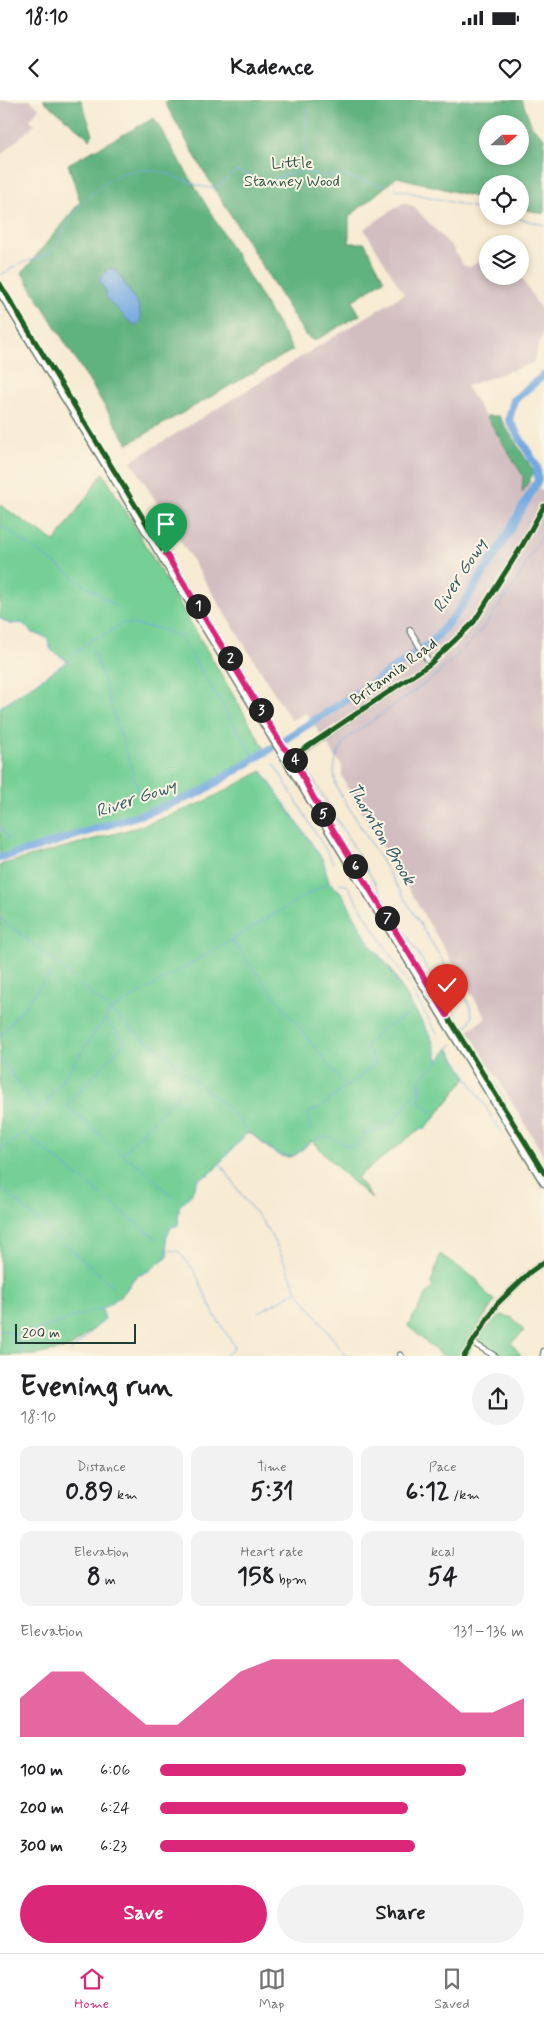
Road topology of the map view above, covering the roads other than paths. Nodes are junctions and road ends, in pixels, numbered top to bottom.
1 (0, 292) edge
2 (544, 506) edge
3 (410, 630) dead end
4 (430, 664) junction
5 (286, 762) junction
6 (544, 1183) edge
7 (544, 1262) edge
8 (473, 1343) junction
9 (544, 1351) edge
10 (464, 1356) edge
11 (495, 1356) edge
12 (543, 1356) edge

1 - 5 main road
2 - 4 street, Britannia Road
3 - 4 street
4 - 5 street, Britannia Road
5 - 6 main road
7 - 8 street
8 - 10 street
8 - 11 street
9 - 12 street

